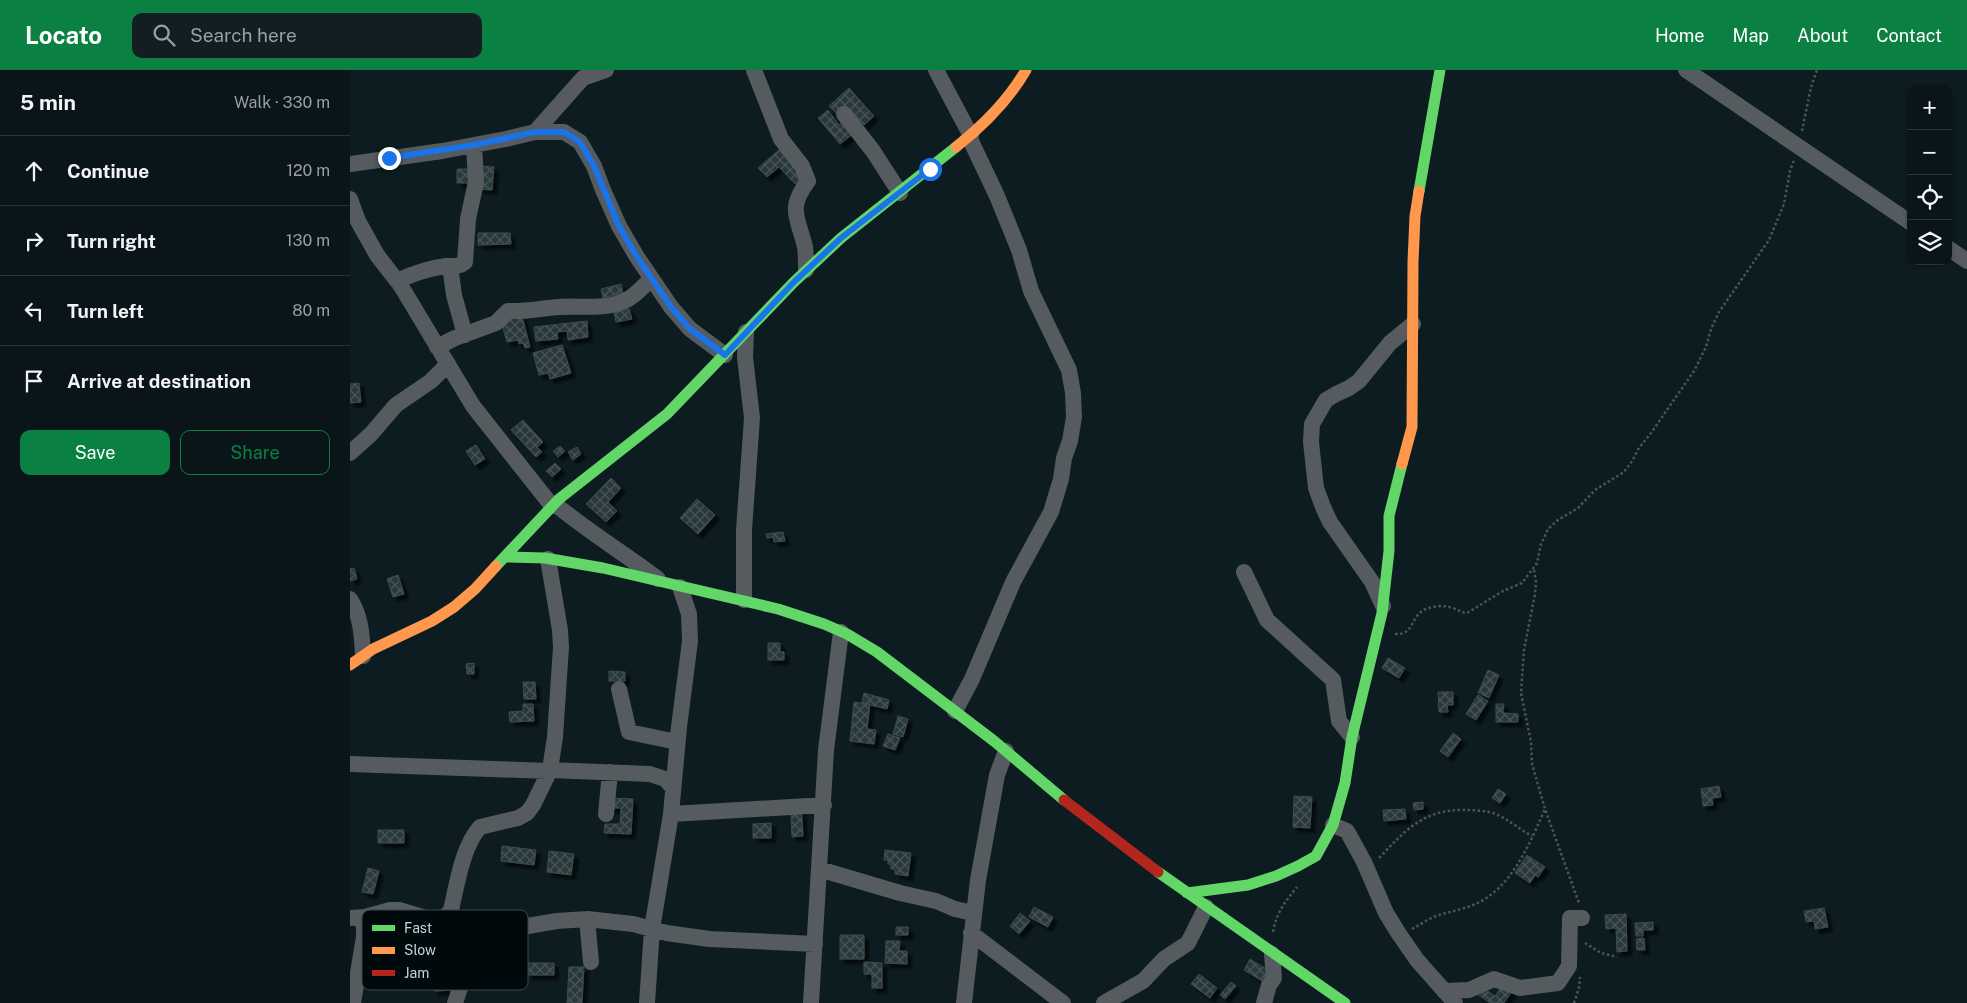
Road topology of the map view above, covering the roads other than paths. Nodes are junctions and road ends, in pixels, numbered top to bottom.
1 (606, 70) edge
2 (754, 70) edge
3 (936, 70) edge
4 (1026, 70) edge
5 (1440, 70) edge
6 (1686, 70) edge
7 (844, 114) dead end
8 (535, 132) junction
9 (970, 136) junction
10 (474, 145) junction
11 (350, 164) edge
12 (900, 193) junction
13 (350, 201) edge
14 (1907, 220) edge
15 (1952, 251) edge
16 (1967, 261) edge
17 (450, 266) junction
18 (806, 270) junction
19 (651, 278) junction
20 (397, 281) junction
21 (1413, 324) junction
22 (746, 332) junction
23 (466, 335) junction
24 (438, 346) junction
25 (725, 355) junction
26 (448, 364) junction
27 (350, 453) edge
28 (553, 505) junction
29 (506, 557) junction
30 (548, 559) junction
31 (1244, 572) dead end
32 (663, 583) junction
33 (680, 587) junction
34 (714, 595) junction
35 (350, 599) edge
36 (744, 600) junction
37 (1383, 606) junction
38 (690, 624) junction
39 (841, 632) junction
40 (357, 660) edge
41 (619, 689) dead end
42 (955, 711) junction
43 (1352, 737) junction
44 (677, 742) junction
45 (1006, 751) junction
46 (350, 764) edge
47 (549, 770) junction
48 (610, 772) junction
49 (673, 788) junction
50 (824, 805) junction
51 (606, 814) dead end
52 (671, 814) junction
53 (1333, 825) junction
54 (819, 869) junction
55 (1187, 893) junction
56 (1206, 907) junction
57 (451, 910) edge
58 (973, 913) junction
59 (1582, 918) road end
60 (587, 919) junction
61 (362, 921) edge
62 (528, 926) edge
63 (652, 929) junction
64 (971, 933) junction
65 (815, 944) junction
66 (1271, 953) junction
67 (591, 962) dead end
68 (459, 990) edge
69 (1449, 997) edge
70 (353, 1003) edge
71 (455, 1003) edge
72 (647, 1003) edge
73 (811, 1003) edge
74 (964, 1003) edge
75 (1063, 1003) edge
76 (1104, 1003) edge
77 (1264, 1003) edge
78 (1344, 1003) edge

1 - 8 street
2 - 18 street
3 - 9 street
4 - 9 street
5 - 21 street
6 - 14 street
7 - 12 street
8 - 10 street
8 - 19 street
9 - 12 street
9 - 42 street
10 - 11 street
10 - 17 street
12 - 18 street
13 - 20 street
15 - 16 street
17 - 20 street
17 - 23 street
18 - 22 street
19 - 23 street
19 - 25 street
20 - 24 street
21 - 37 street
21 - 37 street
22 - 25 street
22 - 36 street
23 - 24 street
24 - 26 street
25 - 28 street
26 - 27 street
26 - 28 street
28 - 29 street
28 - 32 street
29 - 30 street
29 - 40 street
30 - 32 street
30 - 47 street
31 - 43 street
32 - 33 street
33 - 34 street
33 - 38 street
34 - 36 street
34 - 38 street
35 - 40 street
36 - 39 street
37 - 43 street
38 - 44 street
39 - 42 street
39 - 50 street
41 - 44 street
42 - 45 street
43 - 53 street
44 - 49 street
45 - 55 street
45 - 58 street
46 - 47 street
47 - 48 street
47 - 57 street
48 - 49 street
48 - 51 street
49 - 52 street
50 - 52 street
50 - 54 street
52 - 63 street
53 - 55 street
53 - 69 street
54 - 58 street
54 - 65 street
55 - 56 street
56 - 66 street
56 - 76 street
58 - 64 street
59 - 69 street
60 - 62 street
60 - 63 street
60 - 67 street
61 - 70 street
63 - 65 street
63 - 72 street
64 - 74 street
64 - 75 street
65 - 73 street
66 - 77 street
66 - 78 street
68 - 71 street

